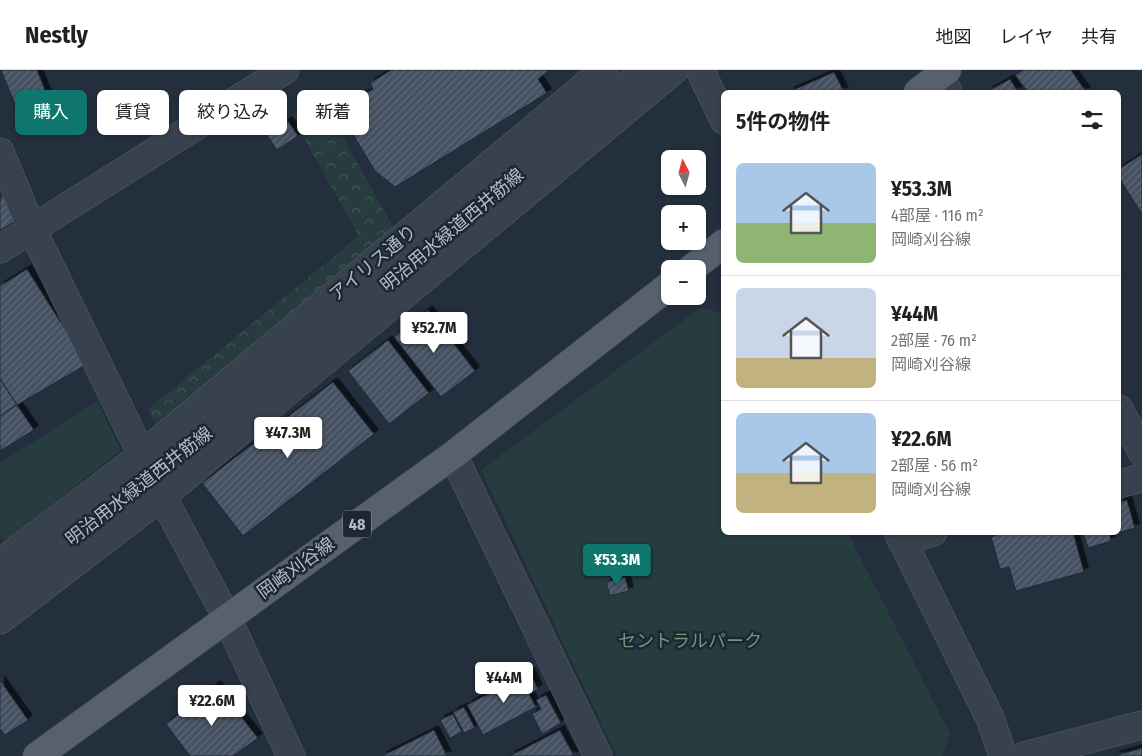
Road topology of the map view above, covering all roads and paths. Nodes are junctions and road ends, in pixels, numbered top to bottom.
1 (285, 70) edge
2 (604, 70) edge
3 (646, 70) edge
4 (674, 70) edge
5 (700, 70) edge
6 (945, 79) edge
7 (922, 90) edge
8 (721, 114) edge
9 (0, 152) edge
10 (32, 229) junction
11 (721, 245) edge
12 (0, 249) edge
13 (702, 260) edge
14 (661, 292) edge
15 (1121, 413) edge
16 (1142, 452) edge
17 (453, 455) junction
18 (152, 477) junction
19 (1142, 478) edge
20 (1121, 483) edge
21 (913, 535) edge
22 (900, 537) edge
23 (0, 563) edge
24 (0, 594) edge
25 (227, 618) junction
26 (0, 620) edge
27 (1142, 725) edge
28 (37, 756) edge
29 (291, 756) edge
30 (598, 756) edge
31 (1003, 756) edge
32 (1024, 756) edge

1 - 10 street
2 - 18 street, アイリス通り
3 - 18 street, 明治用水緑道西井筋線
4 - 18 street
5 - 8 street
6 - 7 main road
9 - 10 street
10 - 12 street
10 - 18 street
11 - 13 main road
14 - 17 main road, 岡崎刈谷線 / 48
15 - 16 street
17 - 25 main road, 岡崎刈谷線 / 48
17 - 30 street
18 - 23 street
18 - 24 street, 明治用水緑道西井筋線
18 - 25 street
18 - 26 street
19 - 20 street
21 - 22 street
22 - 31 street
25 - 28 main road, 岡崎刈谷線 / 48
25 - 29 street
27 - 32 street

